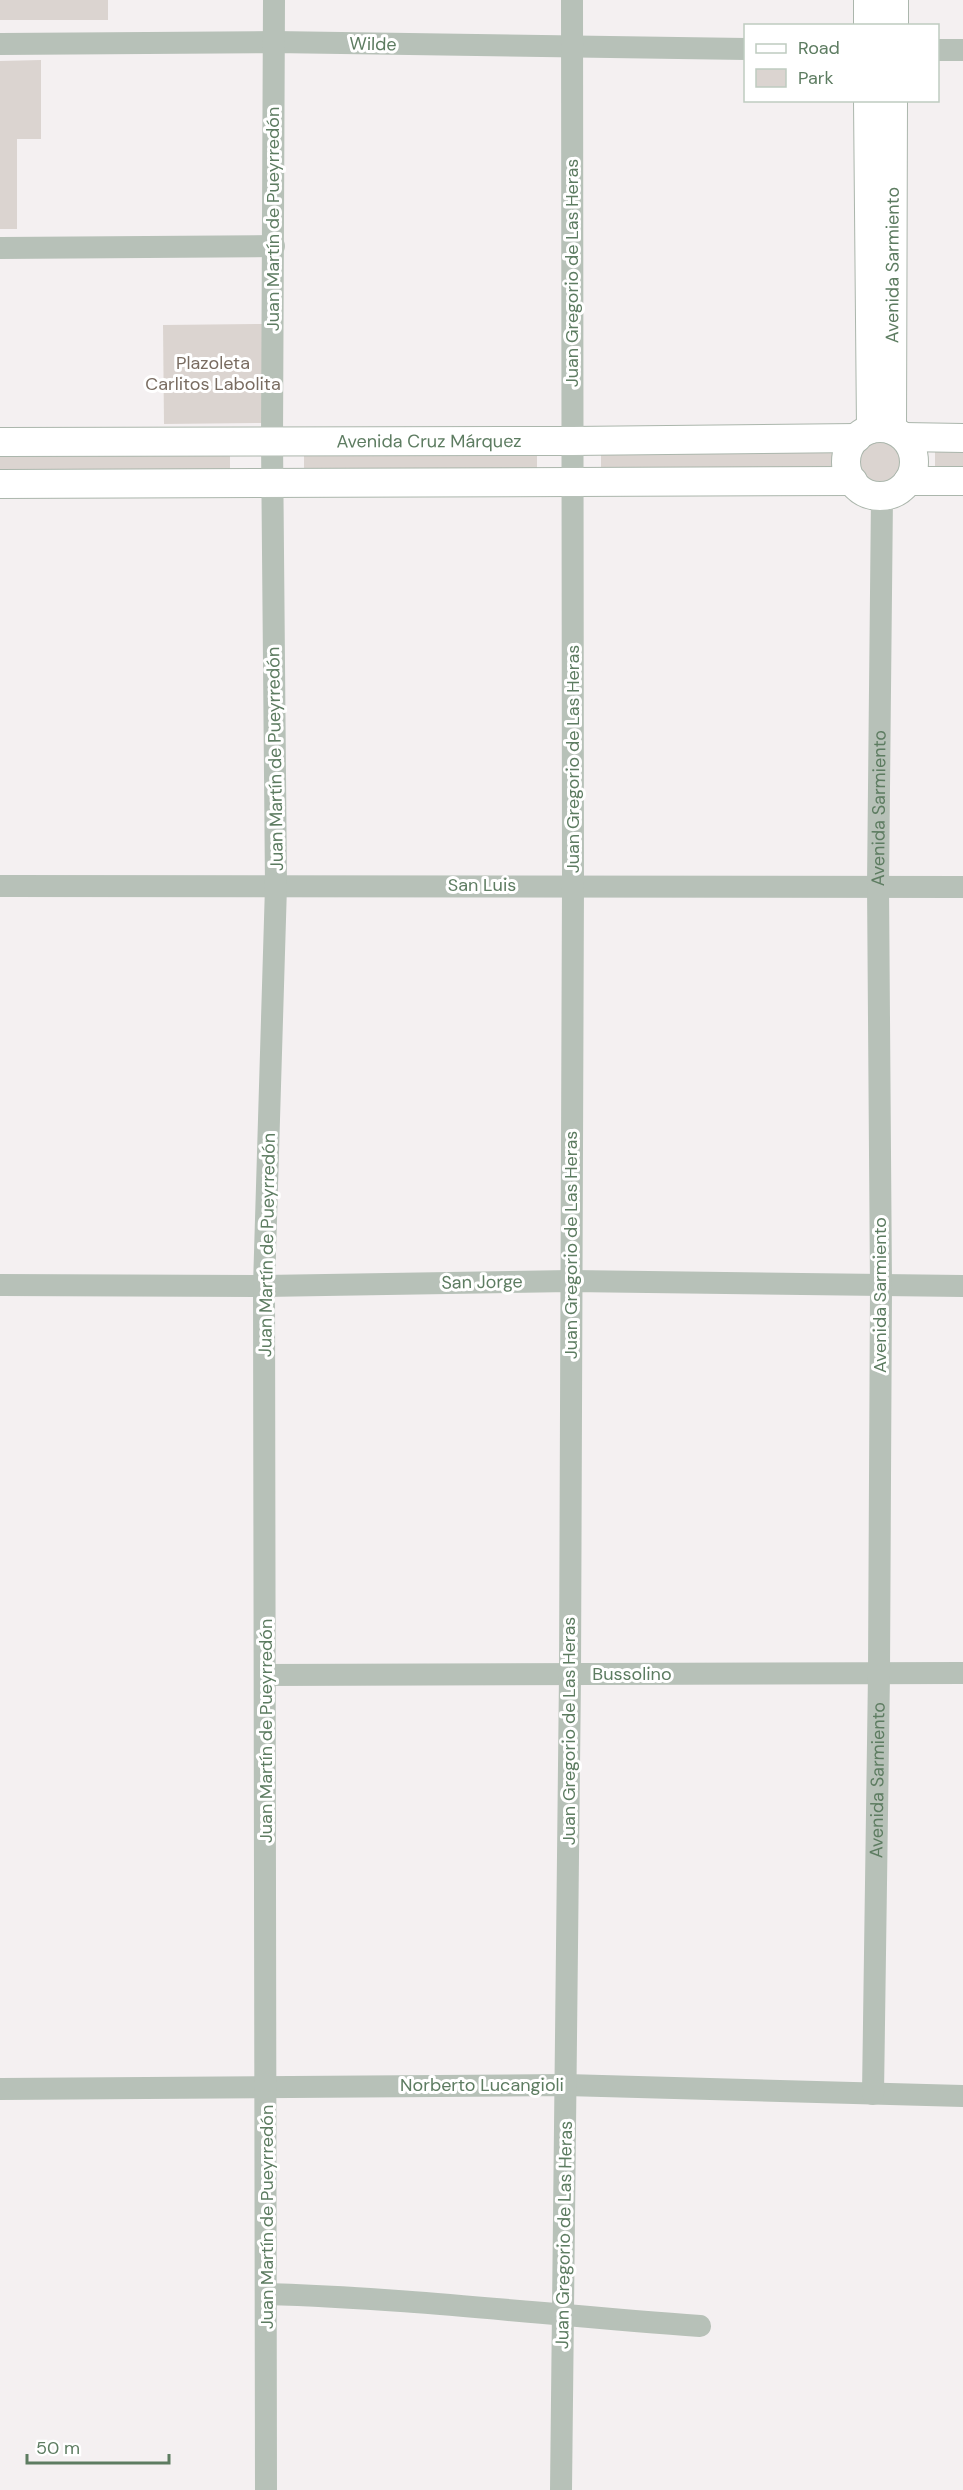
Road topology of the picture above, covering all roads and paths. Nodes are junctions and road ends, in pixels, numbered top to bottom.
1 (274, 0) edge
2 (572, 0) edge
3 (868, 0) edge
4 (894, 0) edge
5 (868, 24) edge
6 (894, 24) edge
7 (274, 42) junction
8 (0, 44) edge
9 (572, 47) junction
10 (744, 49) edge
11 (939, 50) edge
12 (963, 50) edge
13 (868, 102) edge
14 (893, 102) edge
15 (274, 246) junction
16 (0, 248) edge
17 (881, 434) junction
18 (963, 438) edge
19 (272, 441) junction
20 (572, 441) junction
21 (0, 442) edge
22 (853, 481) junction
23 (908, 481) junction
24 (963, 481) edge
25 (0, 484) edge
26 (272, 484) junction
27 (573, 484) junction
28 (882, 496) junction
29 (573, 885) junction
30 (878, 885) junction
31 (0, 886) edge
32 (276, 886) junction
33 (963, 887) edge
34 (571, 1281) junction
35 (0, 1285) edge
36 (264, 1286) junction
37 (881, 1286) junction
38 (963, 1286) edge
39 (879, 1673) junction
40 (963, 1673) edge
41 (265, 1675) junction
42 (570, 1675) junction
43 (566, 2085) junction
44 (267, 2086) junction
45 (0, 2089) edge
46 (873, 2094) junction
47 (963, 2096) edge
48 (266, 2294) junction
49 (564, 2316) junction
50 (700, 2326) dead end
51 (266, 2490) edge
52 (561, 2490) edge

1 - 7 street, Juan Martín de Pueyrredón
2 - 9 street, Juan Gregorio de Las Heras
3 - 5 main road
4 - 6 main road
7 - 8 street, Wilde
7 - 9 street, Wilde
7 - 15 street, Juan Martín de Pueyrredón
9 - 10 street, Wilde
9 - 20 street, Juan Gregorio de Las Heras
11 - 12 street
13 - 17 main road, Avenida Sarmiento
14 - 17 main road, Avenida Sarmiento
15 - 16 street
15 - 19 street, Juan Martín de Pueyrredón
17 - 18 main road, Avenida Cruz Márquez
17 - 20 main road, Avenida Cruz Márquez
17 - 22 main road
17 - 23 main road
19 - 20 main road, Avenida Cruz Márquez
19 - 21 main road, Avenida Cruz Márquez
19 - 26 street, Juan Martín de Pueyrredón
20 - 27 street, Juan Gregorio de Las Heras
22 - 27 main road
22 - 28 main road
23 - 24 main road
23 - 28 main road
25 - 26 main road
26 - 27 main road
26 - 32 street, Juan Martín de Pueyrredón
27 - 29 street, Juan Gregorio de Las Heras
28 - 30 street, Avenida Sarmiento
29 - 30 street, San Luis
29 - 32 street, San Luis
29 - 34 street, Juan Gregorio de Las Heras
30 - 33 street, San Luis
30 - 37 street, Avenida Sarmiento
31 - 32 street, San Luis
32 - 36 street, Juan Martín de Pueyrredón
34 - 36 street, San Jorge
34 - 37 street, San Jorge
34 - 42 street, Juan Gregorio de Las Heras
35 - 36 street, San Jorge
36 - 41 street, Juan Martín de Pueyrredón
37 - 38 street, San Jorge
37 - 39 street, Avenida Sarmiento
39 - 40 street, Bussolino
39 - 42 street, Bussolino
39 - 46 street, Avenida Sarmiento
41 - 42 street, Bussolino
41 - 44 street, Juan Martín de Pueyrredón
42 - 43 street, Juan Gregorio de Las Heras
43 - 44 street, Norberto Lucangioli
43 - 46 street, Norberto Lucangioli
43 - 49 street, Juan Gregorio de Las Heras
44 - 45 street, Norberto Lucangioli
44 - 48 street, Juan Martín de Pueyrredón
46 - 47 street, Norberto Lucangioli
48 - 49 street
48 - 51 street, Juan Martín de Pueyrredón
49 - 50 street
49 - 52 street, Juan Gregorio de Las Heras

